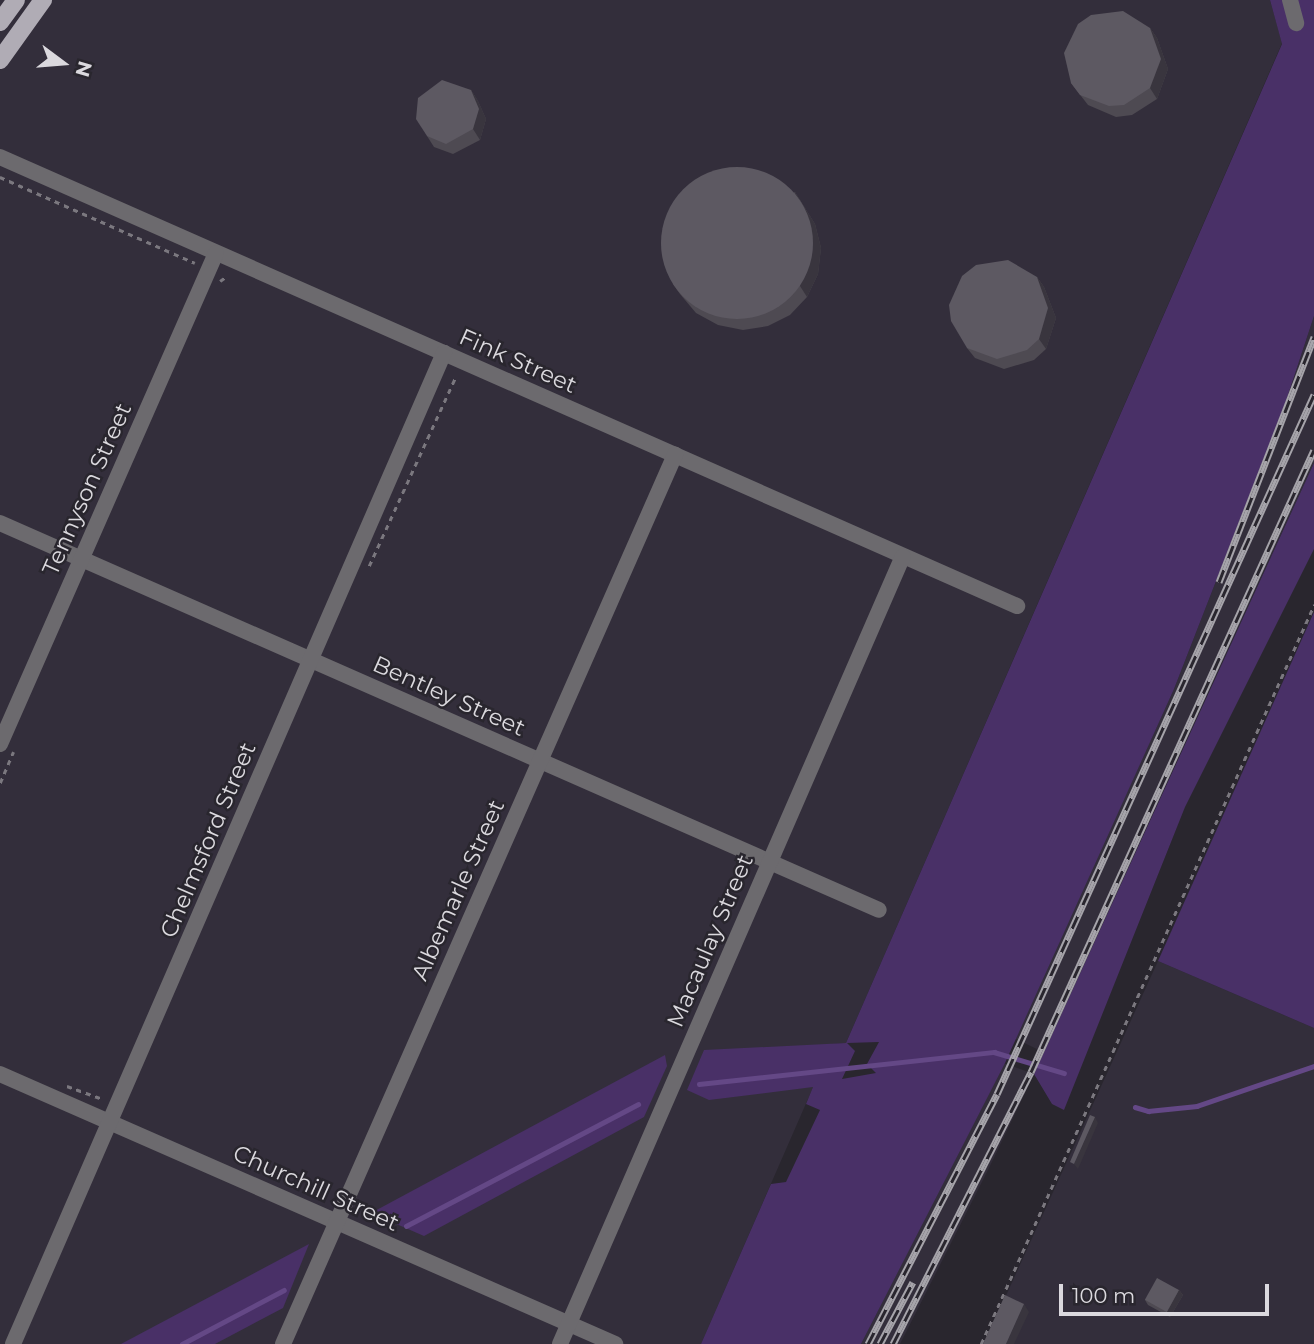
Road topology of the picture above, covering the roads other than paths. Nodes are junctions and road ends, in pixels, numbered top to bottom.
1 (16, 0) edge
2 (43, 0) edge
3 (1290, 0) edge
4 (0, 22) edge
5 (1297, 23) dead end
6 (0, 61) edge
7 (0, 157) edge
8 (216, 253) junction
9 (442, 359) junction
10 (675, 455) junction
11 (0, 523) edge
12 (904, 556) junction
13 (81, 559) junction
14 (1017, 606) dead end
15 (311, 660) junction
16 (8, 745) edge
17 (540, 762) junction
18 (769, 862) junction
19 (879, 910) dead end
20 (0, 1074) edge
21 (110, 1123) junction
22 (337, 1222) junction
23 (569, 1324) junction
24 (13, 1344) edge
25 (283, 1344) edge
26 (560, 1344) edge
27 (615, 1344) edge

1 - 4 main road
2 - 6 main road
3 - 5 street
7 - 8 street, Fink Street
8 - 9 street, Fink Street
8 - 13 street, Tennyson Street
9 - 10 street, Fink Street
9 - 15 street, Chelmsford Street
10 - 12 street, Fink Street
10 - 17 street, Albemarle Street
11 - 13 street, Bentley Street
12 - 14 street, Fink Street
12 - 18 street, Macaulay Street
13 - 15 street, Bentley Street
13 - 16 street, Tennyson Street
15 - 17 street, Bentley Street
15 - 21 street, Chelmsford Street
17 - 18 street, Bentley Street
17 - 22 street, Albemarle Street
18 - 19 street, Bentley Street
18 - 23 street, Macaulay Street
20 - 21 street, Churchill Street
21 - 22 street, Churchill Street
21 - 24 street, Chelmsford Street
22 - 23 street, Churchill Street
22 - 25 street, Albemarle Street
23 - 26 street, Macaulay Street
23 - 27 street, Churchill Street

